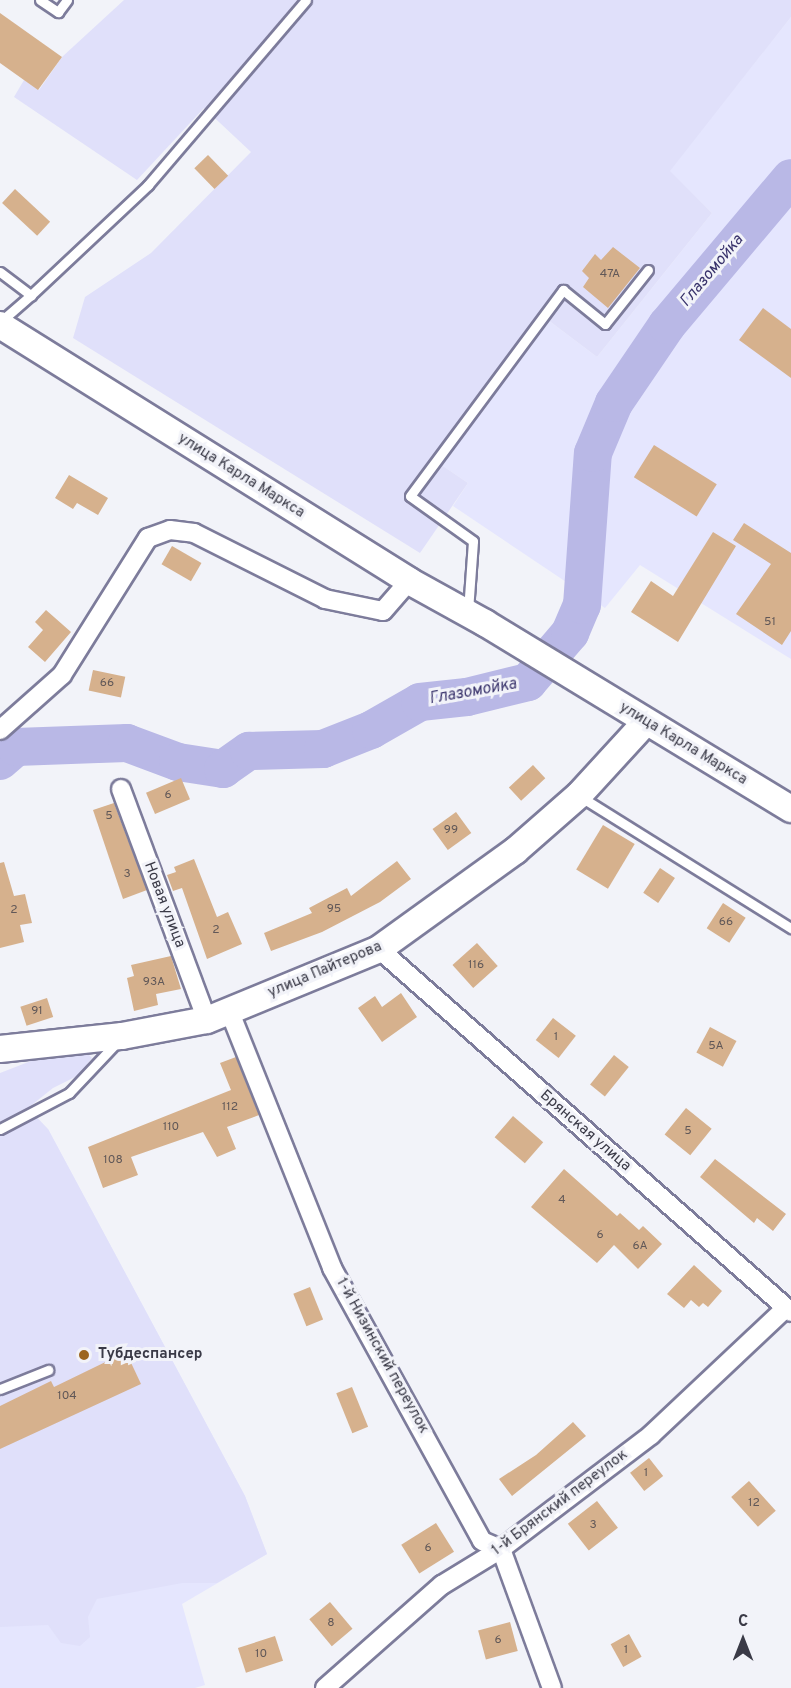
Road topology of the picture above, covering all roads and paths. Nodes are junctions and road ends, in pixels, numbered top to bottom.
1 (40, 0) edge
2 (67, 0) edge
3 (306, 0) edge
4 (648, 270) dead end
5 (0, 272) edge
6 (31, 295) junction
7 (0, 324) edge
8 (410, 581) junction
9 (477, 618) junction
10 (646, 722) junction
11 (0, 730) edge
12 (120, 789) dead end
13 (579, 795) junction
14 (791, 809) edge
15 (791, 928) edge
16 (379, 949) junction
17 (218, 1015) junction
18 (122, 1036) junction
19 (0, 1048) edge
20 (0, 1129) edge
21 (788, 1310) edge
22 (48, 1370) dead end
23 (0, 1389) edge
24 (501, 1549) junction
25 (325, 1688) edge
26 (552, 1688) edge

1 - 2 lane
3 - 6 lane
4 - 9 lane
5 - 6 lane
6 - 7 lane
7 - 8 main road, улица Карла Маркса
8 - 9 main road, улица Карла Маркса
8 - 11 street
9 - 10 main road, улица Карла Маркса
10 - 13 main road, улица Пайтерова
10 - 14 main road, улица Карла Маркса
12 - 17 street, Новая улица
13 - 15 lane
13 - 16 main road, улица Пайтерова
16 - 17 main road, улица Пайтерова
16 - 21 street, Брянская улица
17 - 18 main road, улица Пайтерова
17 - 24 street, 1-й Низинский переулок
18 - 19 main road, улица Пайтерова
18 - 20 lane
21 - 24 street, 1-й Брянский переулок
22 - 23 lane
24 - 25 street, 1-й Брянский переулок
24 - 26 street

